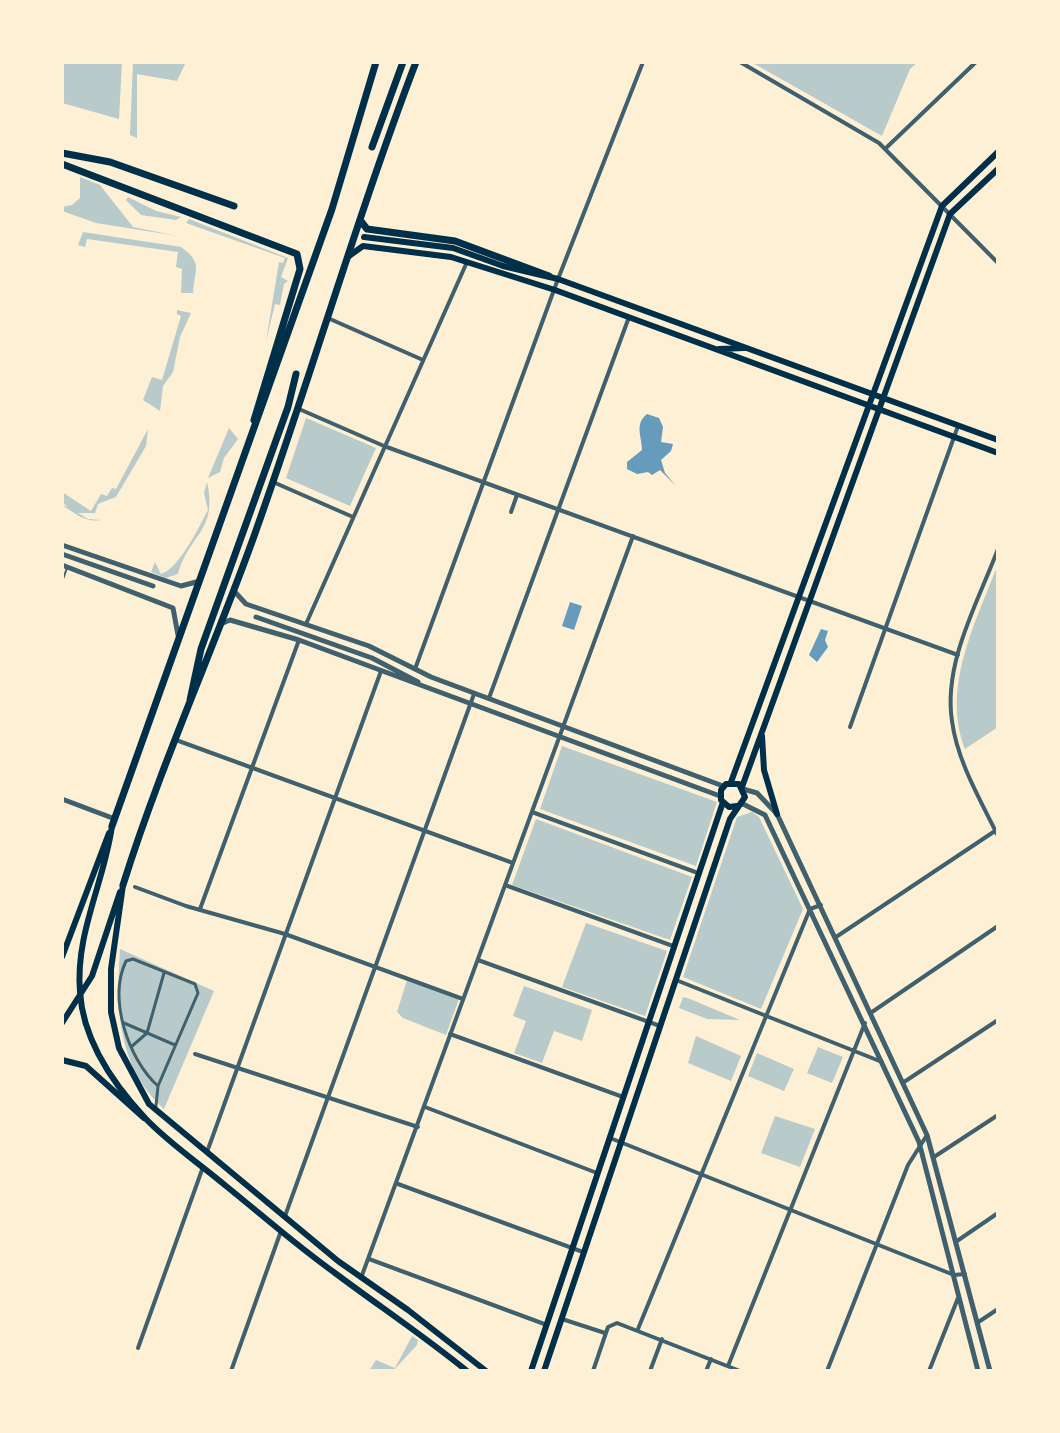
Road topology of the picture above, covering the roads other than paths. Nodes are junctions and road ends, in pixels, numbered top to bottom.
1 (376, 62) edge
2 (403, 62) edge
3 (416, 62) edge
4 (643, 62) edge
5 (740, 62) edge
6 (976, 62) edge
7 (372, 147) dead end
8 (886, 148) junction
9 (998, 152) edge
10 (62, 153) edge
11 (62, 164) edge
12 (998, 169) edge
13 (234, 206) dead end
14 (942, 206) junction
15 (950, 214) junction
16 (359, 218) junction
17 (364, 237) dead end
18 (346, 259) junction
19 (467, 262) junction
20 (998, 263) edge
21 (549, 276) junction
22 (558, 279) junction
23 (555, 290) junction
24 (908, 299) junction
25 (918, 303) junction
26 (629, 317) junction
27 (330, 319) junction
28 (747, 348) junction
29 (715, 349) junction
30 (423, 360) junction
31 (815, 373) junction
32 (296, 374) dead end
33 (812, 384) junction
34 (873, 394) junction
35 (884, 398) junction
36 (869, 405) junction
37 (299, 409) junction
38 (880, 409) junction
39 (958, 426) junction
40 (954, 436) junction
41 (998, 440) edge
42 (384, 446) junction
43 (249, 448) junction
44 (998, 453) edge
45 (273, 482) junction
46 (484, 482) junction
47 (517, 494) junction
48 (559, 509) junction
49 (511, 512) dead end
50 (828, 516) junction
51 (353, 517) junction
52 (838, 520) junction
53 (633, 536) junction
54 (62, 545) edge
55 (998, 549) edge
56 (62, 554) edge
57 (65, 566) edge
58 (201, 581) junction
59 (62, 582) edge
60 (153, 586) dead end
61 (234, 591) junction
62 (799, 597) junction
63 (810, 601) junction
64 (256, 617) dead end
65 (222, 624) junction
66 (306, 624) junction
67 (885, 630) junction
68 (299, 640) junction
69 (178, 641) junction
70 (958, 655) junction
71 (415, 669) junction
72 (382, 670) junction
73 (423, 685) junction
74 (474, 693) junction
75 (489, 699) junction
76 (471, 703) junction
77 (187, 714) junction
78 (564, 726) junction
79 (850, 727) dead end
80 (762, 728) junction
81 (560, 737) junction
82 (176, 740) junction
83 (252, 767) junction
84 (727, 784) junction
85 (742, 788) junction
86 (62, 799) edge
87 (335, 799) junction
88 (721, 799) junction
89 (739, 805) junction
90 (532, 812) junction
91 (777, 814) junction
92 (114, 823) junction
93 (997, 832) edge
94 (425, 833) junction
95 (513, 863) junction
96 (698, 873) junction
97 (123, 885) junction
98 (505, 885) junction
99 (135, 887) dead end
100 (821, 905) junction
101 (200, 909) junction
102 (810, 909) junction
103 (998, 926) edge
104 (285, 934) junction
105 (836, 937) junction
106 (673, 946) junction
107 (62, 957) edge
108 (478, 960) junction
109 (375, 967) junction
110 (164, 972) junction
111 (676, 980) junction
112 (463, 999) junction
113 (872, 1012) junction
114 (765, 1016) junction
115 (998, 1020) edge
116 (648, 1021) junction
117 (865, 1022) junction
118 (62, 1023) edge
119 (124, 1023) junction
120 (660, 1026) junction
121 (147, 1033) junction
122 (450, 1034) junction
123 (175, 1045) junction
124 (131, 1047) junction
125 (853, 1050) junction
126 (195, 1054) dead end
127 (62, 1060) edge
128 (882, 1063) junction
129 (239, 1068) junction
130 (904, 1082) junction
131 (158, 1086) junction
132 (328, 1097) junction
133 (623, 1097) junction
134 (425, 1107) junction
135 (153, 1109) junction
136 (998, 1115) edge
137 (147, 1120) junction
138 (418, 1127) junction
139 (927, 1135) junction
140 (609, 1138) junction
141 (621, 1142) junction
142 (919, 1142) junction
143 (206, 1154) junction
144 (934, 1157) junction
145 (203, 1167) junction
146 (597, 1173) junction
147 (702, 1173) junction
148 (398, 1184) junction
149 (789, 1209) junction
150 (585, 1211) junction
151 (998, 1213) edge
152 (597, 1215) junction
153 (284, 1218) junction
154 (281, 1231) junction
155 (957, 1241) junction
156 (877, 1244) junction
157 (573, 1249) junction
158 (585, 1253) junction
159 (369, 1259) junction
160 (965, 1274) junction
161 (954, 1275) junction
162 (361, 1278) junction
163 (959, 1296) junction
164 (998, 1309) edge
165 (562, 1319) junction
166 (977, 1323) junction
167 (547, 1325) junction
168 (638, 1329) junction
169 (605, 1333) junction
170 (662, 1339) junction
171 (138, 1348) dead end
172 (711, 1359) junction
173 (719, 1363) junction
174 (728, 1366) junction
175 (231, 1371) edge
176 (467, 1371) edge
177 (486, 1371) edge
178 (531, 1371) edge
179 (544, 1371) edge
180 (593, 1371) edge
181 (650, 1371) edge
182 (706, 1371) edge
183 (716, 1371) edge
184 (740, 1371) edge
185 (827, 1371) edge
186 (929, 1371) edge
187 (978, 1371) edge
188 (990, 1371) edge

1 - 43 highway
2 - 7 highway
3 - 16 highway
4 - 22 street
5 - 8 street
6 - 8 street
8 - 14 street
9 - 14 main road
10 - 13 highway
11 - 43 highway
12 - 15 main road
14 - 15 street
14 - 24 main road
15 - 20 street
15 - 25 main road
16 - 18 highway
16 - 21 highway
17 - 21 main road
18 - 19 main road
18 - 27 highway
19 - 23 main road
19 - 30 street
21 - 22 main road
22 - 23 street
22 - 28 main road
23 - 26 main road
23 - 46 street
24 - 25 main road
24 - 34 main road
25 - 35 main road
26 - 29 main road
26 - 48 street
27 - 30 street
27 - 37 highway
28 - 29 main road
28 - 31 main road
29 - 33 main road
30 - 42 street
31 - 33 main road
31 - 34 main road
32 - 77 highway
33 - 36 main road
34 - 35 main road
34 - 36 main road
35 - 38 main road
35 - 39 main road
36 - 38 main road
36 - 50 main road
37 - 42 street
37 - 45 highway
38 - 40 main road
38 - 52 main road
39 - 40 street
39 - 41 main road
40 - 44 main road
40 - 67 street
42 - 46 street
42 - 51 street
43 - 58 highway
45 - 51 street
45 - 61 highway
46 - 47 street
46 - 71 street
47 - 48 street
47 - 49 street
48 - 53 street
48 - 75 street
50 - 52 main road
50 - 62 main road
51 - 66 street
52 - 63 main road
53 - 62 street
53 - 78 street
54 - 58 street
55 - 70 street
56 - 60 street
57 - 59 lane
57 - 69 street
58 - 69 highway
61 - 65 highway
61 - 66 street
62 - 63 street
62 - 84 main road
63 - 67 street
63 - 80 main road
64 - 73 street
65 - 68 street
65 - 77 highway
66 - 71 street
67 - 70 street
67 - 79 street
68 - 72 street
68 - 83 street
69 - 92 highway
70 - 93 street
71 - 74 street
72 - 73 street
72 - 87 street
73 - 76 street
74 - 75 street
74 - 76 street
75 - 78 street
76 - 81 street
76 - 94 street
77 - 82 highway
78 - 81 street
78 - 84 street
80 - 85 main road
80 - 91 main road
81 - 88 street
81 - 90 street
82 - 83 street
82 - 97 highway
83 - 87 street
83 - 101 street
84 - 85 main road
84 - 88 main road
85 - 89 main road
85 - 91 street
86 - 92 street
87 - 94 street
87 - 104 street
88 - 89 main road
88 - 96 main road
89 - 102 street
89 - 111 main road
90 - 95 street
90 - 96 street
91 - 100 street
92 - 107 main road
92 - 137 main road
93 - 105 street
94 - 95 street
94 - 109 street
95 - 98 street
96 - 106 main road
97 - 118 main road
97 - 135 main road
98 - 106 street
98 - 108 street
99 - 101 street
100 - 102 street
100 - 105 street
101 - 104 street
102 - 114 street
102 - 117 street
103 - 113 street
104 - 109 street
104 - 129 street
105 - 113 street
106 - 116 main road
108 - 112 street
108 - 116 street
109 - 112 street
109 - 132 street
110 - 119 street
110 - 121 street
110 - 123 street
111 - 114 street
111 - 120 main road
112 - 122 street
113 - 130 street
114 - 125 street
114 - 147 street
115 - 130 street
116 - 120 street
116 - 133 main road
117 - 125 street
117 - 128 street
119 - 121 street
119 - 124 street
120 - 141 main road
121 - 123 street
121 - 124 street
122 - 133 street
122 - 134 street
123 - 131 street
124 - 131 street
125 - 128 street
125 - 149 street
126 - 129 street
127 - 137 main road
128 - 142 street
129 - 132 street
129 - 143 street
130 - 139 street
131 - 135 street
132 - 138 street
132 - 153 street
133 - 140 main road
134 - 138 street
134 - 146 street
135 - 143 main road
136 - 144 street
137 - 145 main road
138 - 148 street
139 - 142 street
139 - 144 street
140 - 141 street
140 - 146 main road
141 - 147 street
141 - 152 main road
142 - 156 street
142 - 161 street
143 - 153 main road
144 - 155 street
145 - 154 main road
145 - 171 street
146 - 150 main road
147 - 149 street
147 - 168 street
148 - 157 street
148 - 159 street
149 - 156 street
149 - 174 street
150 - 152 main road
150 - 157 main road
151 - 155 street
152 - 158 main road
153 - 162 main road
154 - 175 street
154 - 176 main road
155 - 160 street
156 - 161 street
156 - 185 street
157 - 158 street
157 - 167 main road
158 - 165 main road
159 - 162 street
159 - 167 street
160 - 161 street
160 - 166 street
161 - 163 street
162 - 177 main road
163 - 186 street
163 - 187 street
164 - 166 street
165 - 169 street
165 - 179 main road
166 - 188 street
167 - 178 main road
168 - 169 street
168 - 170 street
169 - 180 street
170 - 172 street
170 - 181 street
172 - 173 street
172 - 182 street
173 - 174 street
173 - 183 street
174 - 184 street

